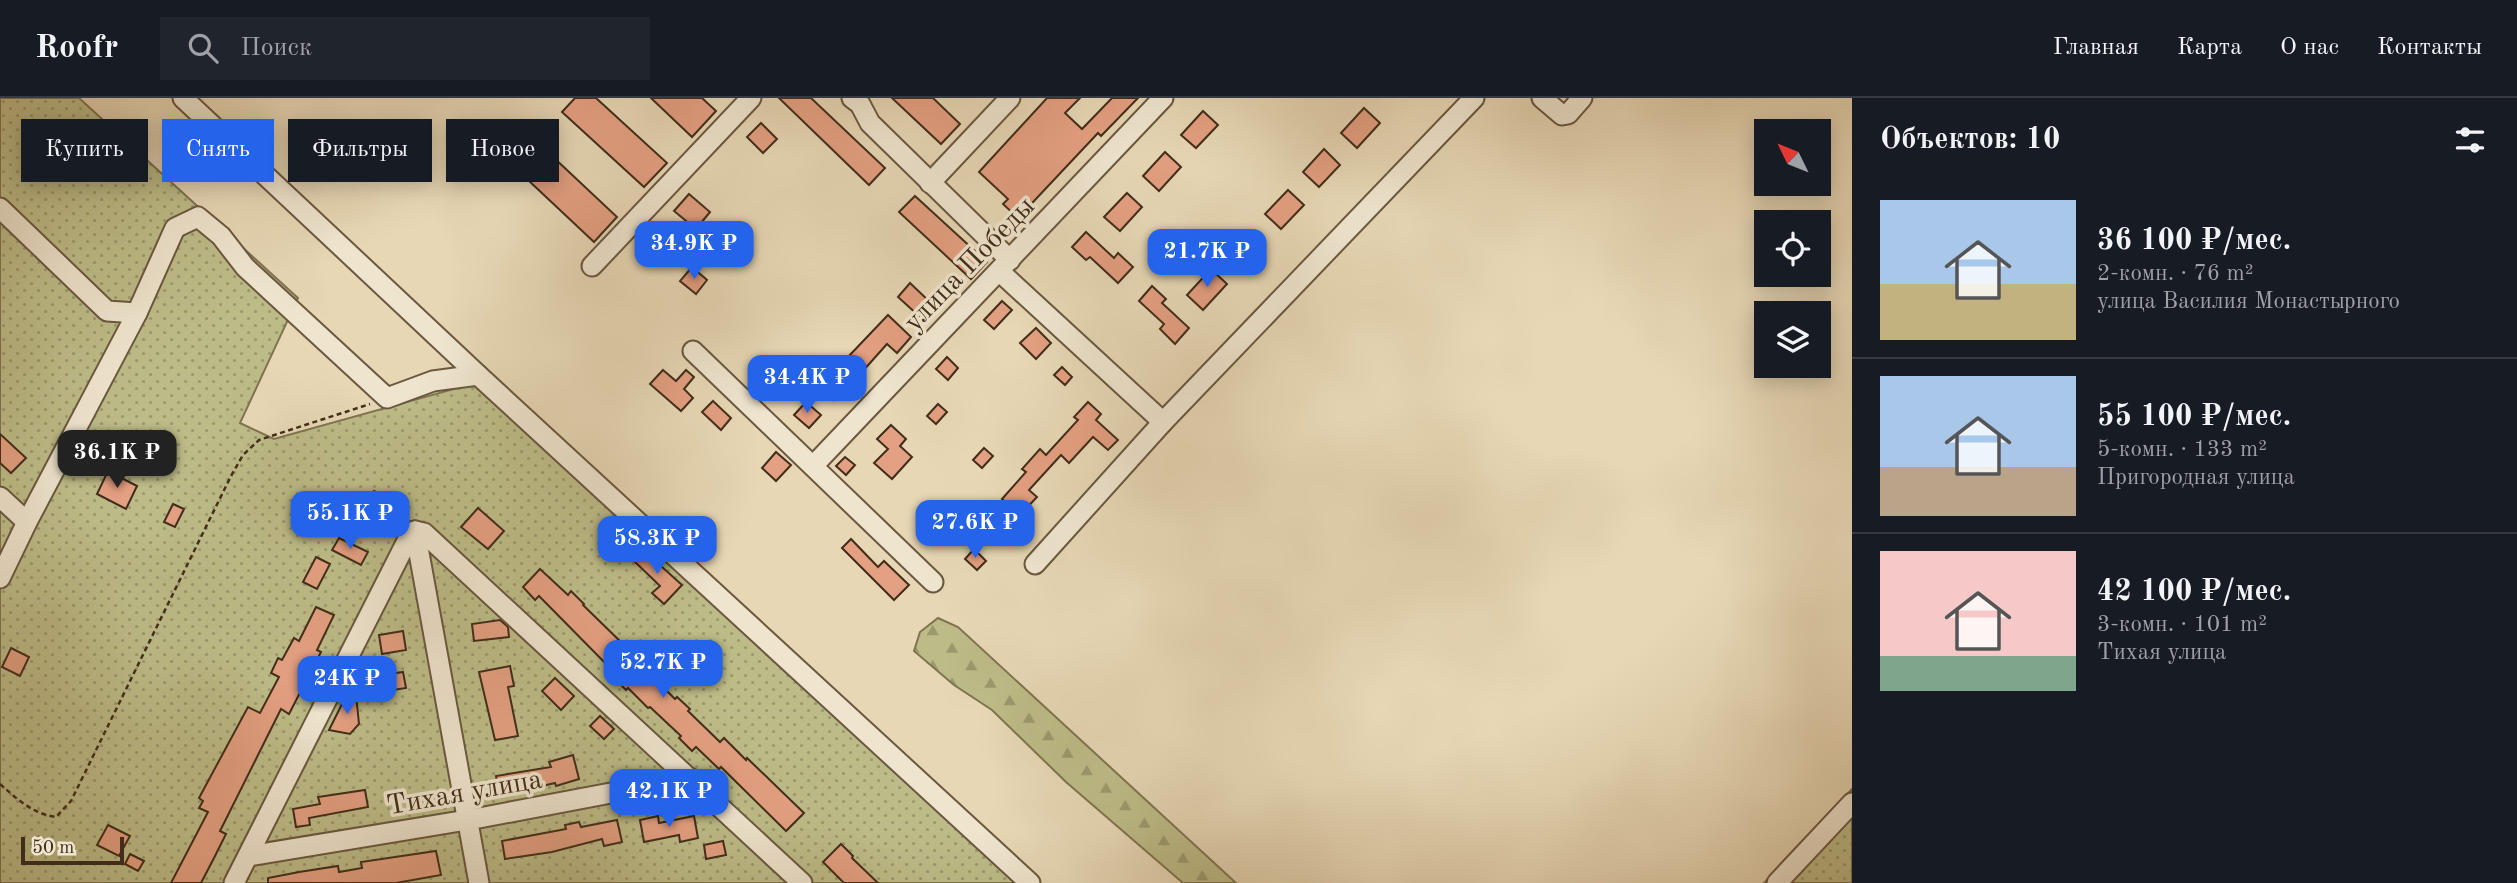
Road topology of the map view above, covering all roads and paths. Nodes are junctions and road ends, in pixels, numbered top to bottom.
1 (183, 98) edge
2 (751, 98) edge
3 (1010, 98) edge
4 (1163, 98) edge
5 (1474, 98) edge
6 (1542, 98) edge
7 (1582, 98) edge
8 (859, 100) edge
9 (930, 183) junction
10 (0, 208) edge
11 (592, 266) dead end
12 (1005, 266) junction
13 (137, 313) junction
14 (693, 351) dead end
15 (478, 375) junction
16 (387, 398) junction
17 (1163, 422) junction
18 (813, 466) junction
19 (0, 497) edge
20 (27, 522) junction
21 (415, 531) junction
22 (1035, 564) dead end
23 (0, 578) edge
24 (933, 582) dead end
25 (690, 778) junction
26 (0, 784) edge
27 (1852, 803) edge
28 (468, 820) junction
29 (248, 856) junction
30 (234, 883) edge
31 (480, 883) edge
32 (802, 883) edge
33 (1030, 883) edge
34 (1777, 883) edge

1 - 15 street
2 - 11 street
3 - 9 street
4 - 12 street, улица Победы
5 - 17 street
6 - 7 street
8 - 9 street
9 - 12 street
10 - 13 street
12 - 17 street
12 - 18 street, улица Победы
13 - 16 street
13 - 20 street
14 - 18 street
15 - 16 street
15 - 33 street
16 - 26 path
17 - 22 street
18 - 24 street
19 - 20 street
20 - 23 street
21 - 25 street
21 - 28 street
21 - 29 street
25 - 28 street, Тихая улица
25 - 32 street
27 - 34 street
28 - 29 street, Тихая улица
28 - 31 street
29 - 30 street

